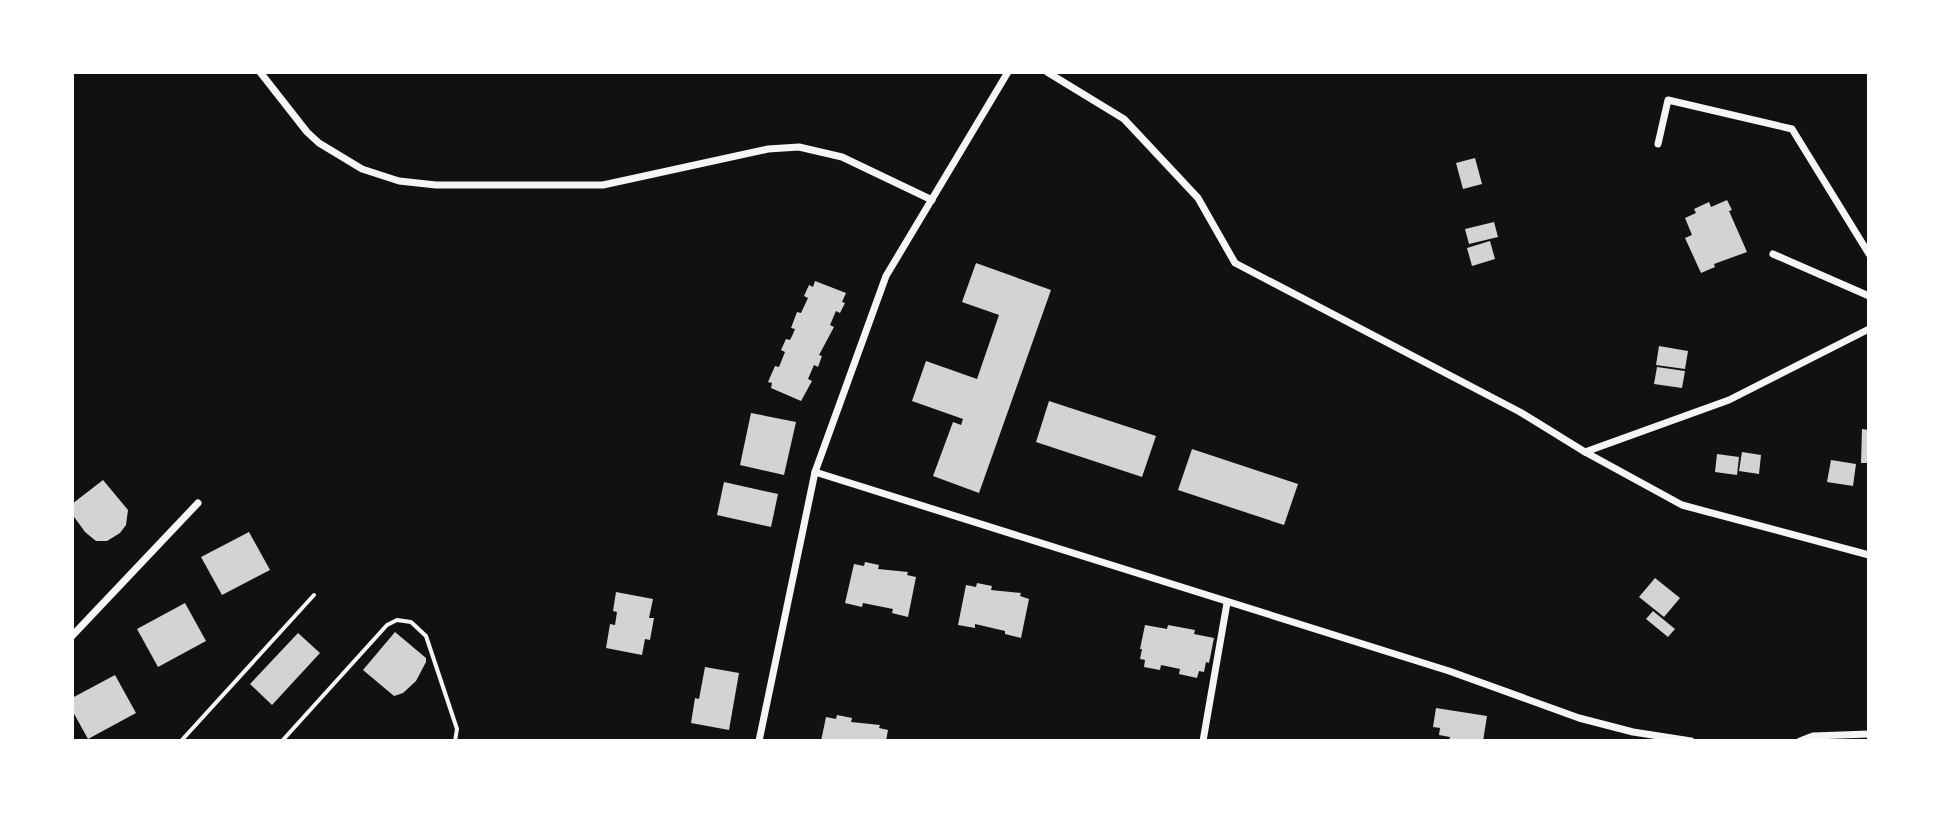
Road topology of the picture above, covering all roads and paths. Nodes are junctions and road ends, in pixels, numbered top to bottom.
1 (260, 72) edge
2 (1008, 72) edge
3 (1047, 72) edge
4 (1658, 144) dead end
5 (932, 200) junction
6 (1773, 254) dead end
7 (1869, 254) edge
8 (1869, 296) edge
9 (1869, 329) edge
10 (1585, 452) junction
11 (815, 472) junction
12 (198, 503) dead end
13 (1869, 555) edge
14 (314, 595) dead end
15 (1227, 603) junction
16 (72, 636) edge
17 (1869, 734) edge
18 (181, 741) edge
19 (282, 741) edge
20 (455, 741) edge
21 (759, 741) edge
22 (1203, 741) edge
23 (1691, 741) edge
24 (1800, 741) edge

1 - 5 street
2 - 5 street
3 - 10 street
4 - 7 street
5 - 11 street
6 - 8 street
9 - 10 street
10 - 13 street
11 - 15 street
11 - 21 street
12 - 16 street
14 - 18 lane
15 - 22 street
15 - 23 street
17 - 24 street
19 - 20 lane

